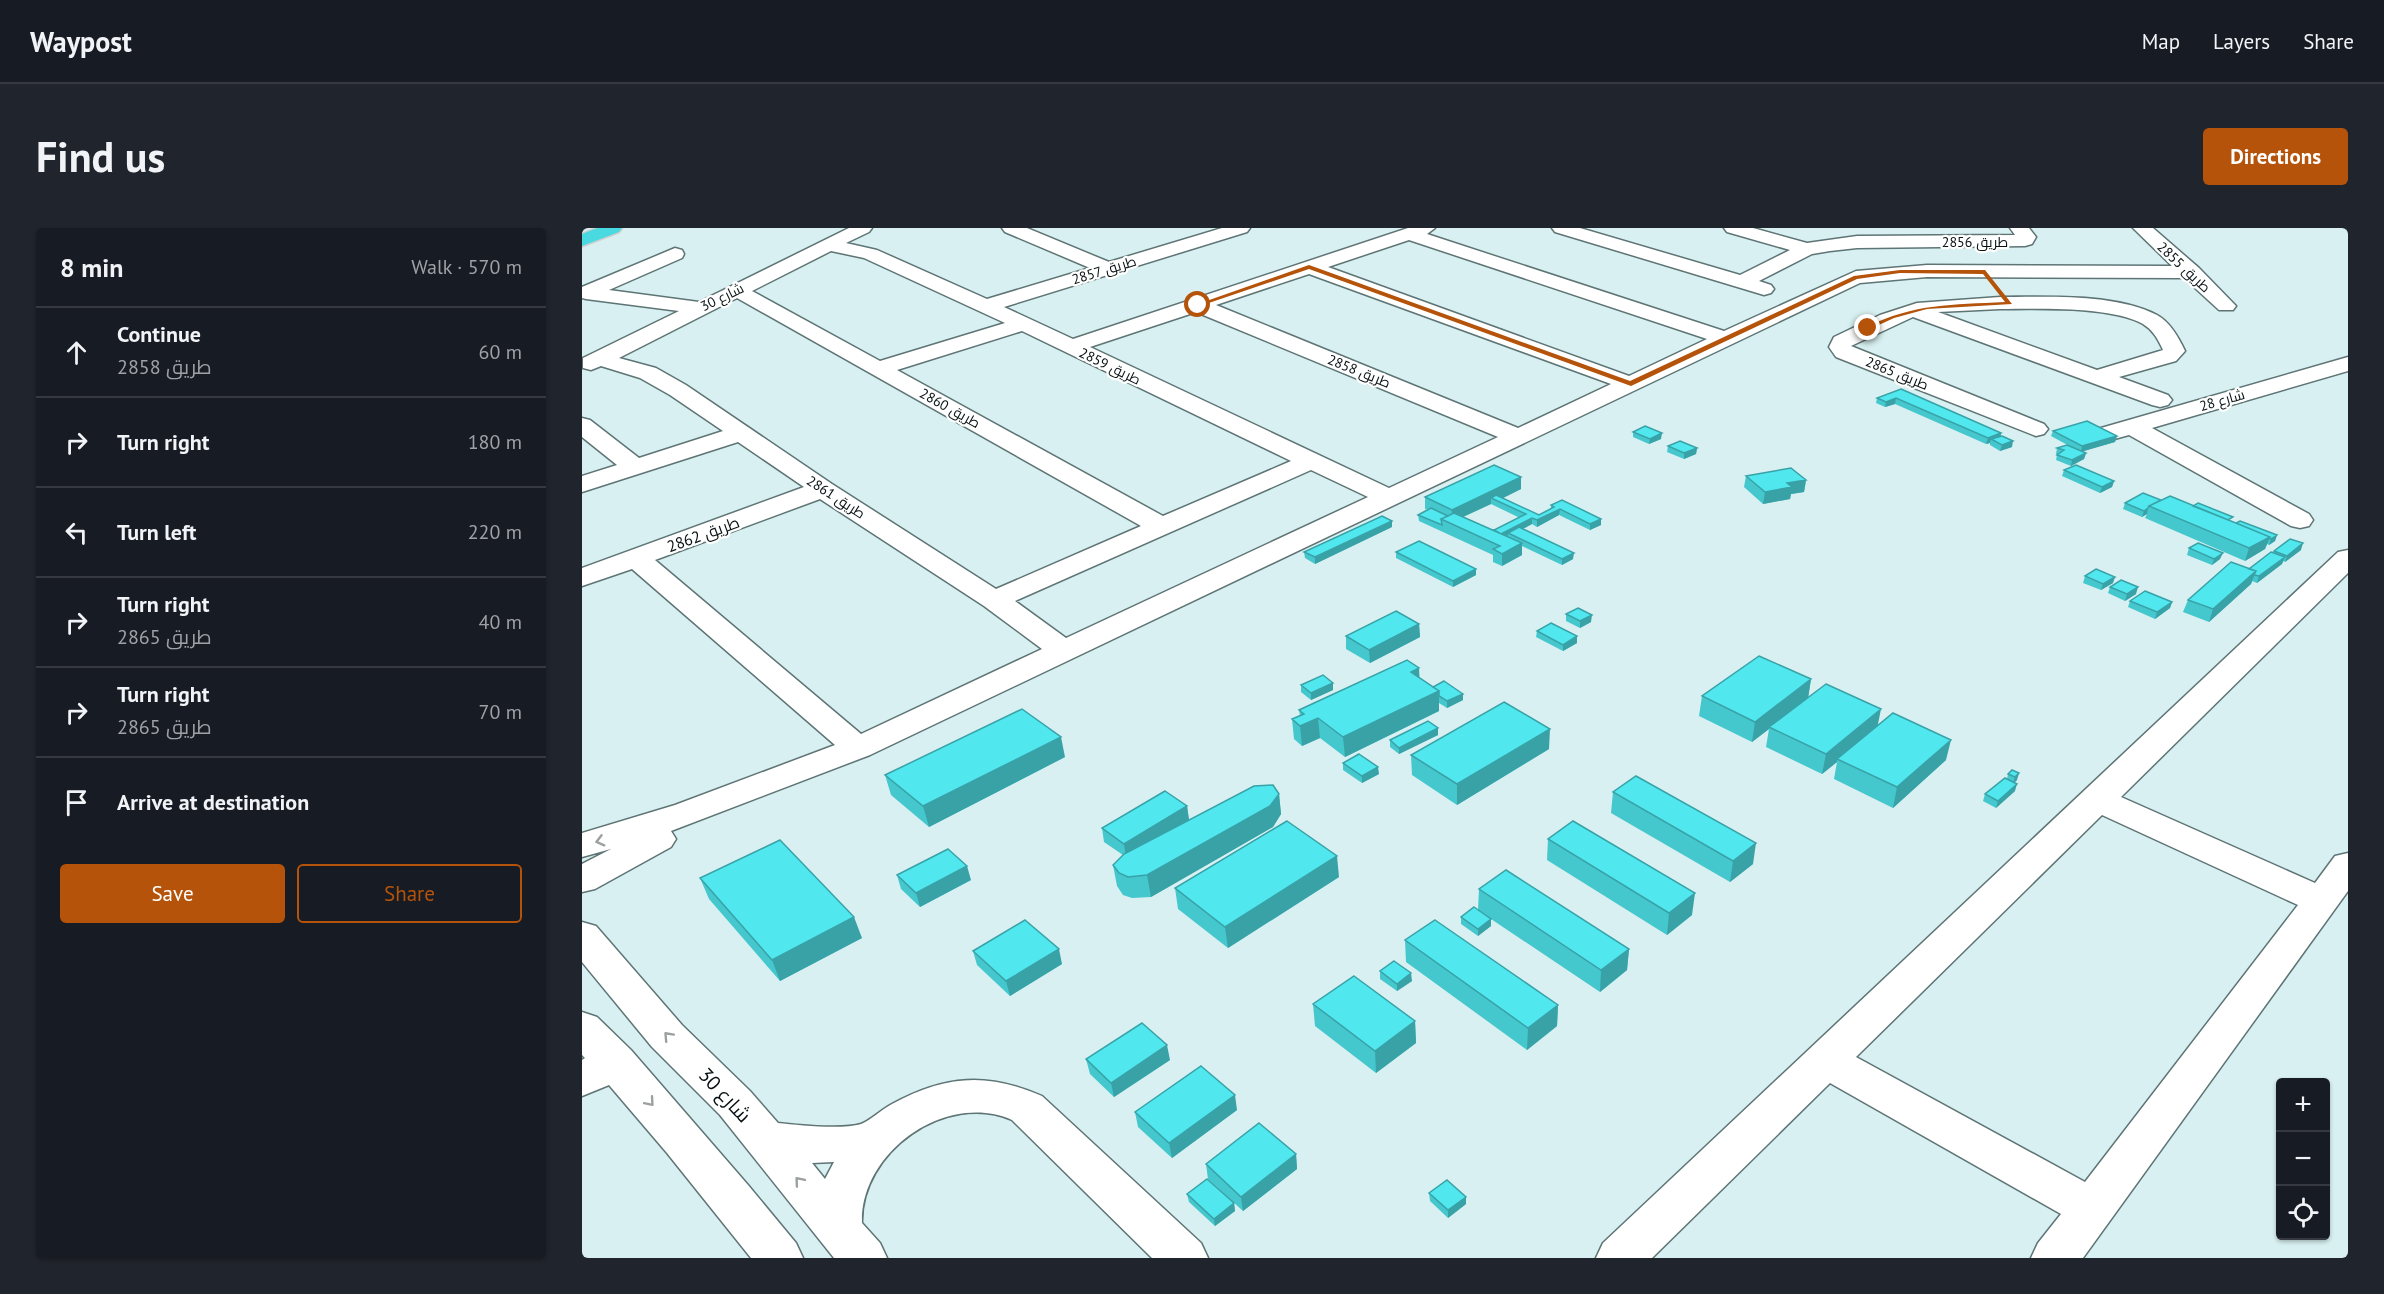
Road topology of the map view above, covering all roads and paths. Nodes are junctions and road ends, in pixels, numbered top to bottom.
1 (613, 228) edge
2 (863, 228) edge
3 (1011, 228) edge
4 (1241, 228) edge
5 (1561, 228) edge
6 (1733, 228) edge
7 (2019, 228) edge
8 (2142, 228) edge
9 (1214, 231) edge
10 (1417, 231) edge
11 (1905, 235) edge
12 (582, 240) edge
13 (828, 245) junction
14 (1807, 249) junction
15 (675, 254) dead end
16 (1309, 267) junction
17 (1109, 268) junction
18 (1985, 272) junction
19 (2192, 272) junction
20 (1742, 282) junction
21 (736, 290) junction
22 (584, 294) edge
23 (1807, 302) junction
24 (2009, 304) junction
25 (1198, 305) junction
26 (986, 306) junction
27 (2226, 306) dead end
28 (700, 308) junction
29 (1914, 310) junction
30 (1022, 324) junction
31 (1727, 339) junction
32 (1070, 347) junction
33 (591, 363) edge
34 (2348, 364) edge
35 (878, 369) junction
36 (2096, 376) junction
37 (1631, 384) junction
38 (2160, 400) dead end
39 (582, 425) edge
40 (2132, 428) junction
41 (2036, 429) dead end
42 (742, 433) junction
43 (1520, 437) junction
44 (2096, 437) edge
45 (1310, 462) junction
46 (636, 467) junction
47 (582, 484) edge
48 (823, 489) junction
49 (1388, 497) junction
50 (2300, 520) dead end
51 (1163, 527) junction
52 (2348, 558) edge
53 (637, 559) junction
54 (582, 578) edge
55 (994, 600) junction
56 (1065, 652) junction
57 (858, 748) junction
58 (736, 796) junction
59 (2096, 799) junction
60 (582, 845) edge
61 (2348, 865) edge
62 (582, 880) edge
63 (2322, 901) junction
64 (582, 936) edge
65 (582, 1028) edge
66 (1825, 1060) junction
67 (599, 1071) edge
68 (766, 1140) junction
69 (871, 1142) junction
70 (2092, 1208) junction
71 (851, 1243) edge
72 (779, 1258) edge
73 (1184, 1258) edge
74 (1620, 1258) edge
75 (2055, 1258) edge

1 - 12 highway
2 - 13 street, شارع 30
3 - 17 street
4 - 9 street, طريق 2857
5 - 20 street
6 - 14 street, طريق 2856
7 - 11 street, طريق 2856
8 - 19 street, طريق 2855
9 - 17 street, طريق 2857
10 - 16 street
10 - 31 street
11 - 14 street, طريق 2856
13 - 21 street, شارع 30
13 - 26 street, طريق 2859
14 - 20 street, طريق 2856
15 - 22 street
16 - 25 street
16 - 37 street
17 - 26 street, طريق 2857
18 - 19 street
18 - 23 street
18 - 24 street
19 - 27 street, طريق 2855
20 - 23 street
21 - 28 street, شارع 30
21 - 35 street, طريق 2860
22 - 28 street
23 - 31 street
24 - 29 street, طريق 2865
24 - 36 street, طريق 2865
25 - 32 street
25 - 43 street, طريق 2858
26 - 30 street, طريق 2859
28 - 33 street, شارع 30
29 - 36 street
29 - 41 street, طريق 2865
30 - 32 street, طريق 2859
30 - 35 street
31 - 37 street
32 - 45 street, طريق 2859
33 - 42 street, طريق 2861
34 - 40 street, شارع 28
35 - 51 street, طريق 2860
36 - 38 street
37 - 43 street
39 - 46 street
40 - 44 street, شارع 28
40 - 50 street
42 - 46 street
42 - 48 street, طريق 2861
43 - 49 street
45 - 49 street, طريق 2859
45 - 51 street
46 - 47 street
48 - 53 street, طريق 2862
48 - 55 street, طريق 2861
49 - 56 street
51 - 55 street
52 - 59 street
53 - 54 street, طريق 2862
53 - 57 street
55 - 56 street, طريق 2861
56 - 57 street
57 - 58 street
58 -> 60 street
58 - 62 street
59 - 63 street
59 - 66 street
61 - 63 street
63 - 70 street
68 -> 64 street, شارع 30
65 - 67 street
66 - 70 street
66 - 74 street
67 -> 72 street
68 - 69 street
71 -> 68 street, شارع 30
69 - 71 street
69 - 73 street
70 - 75 street

